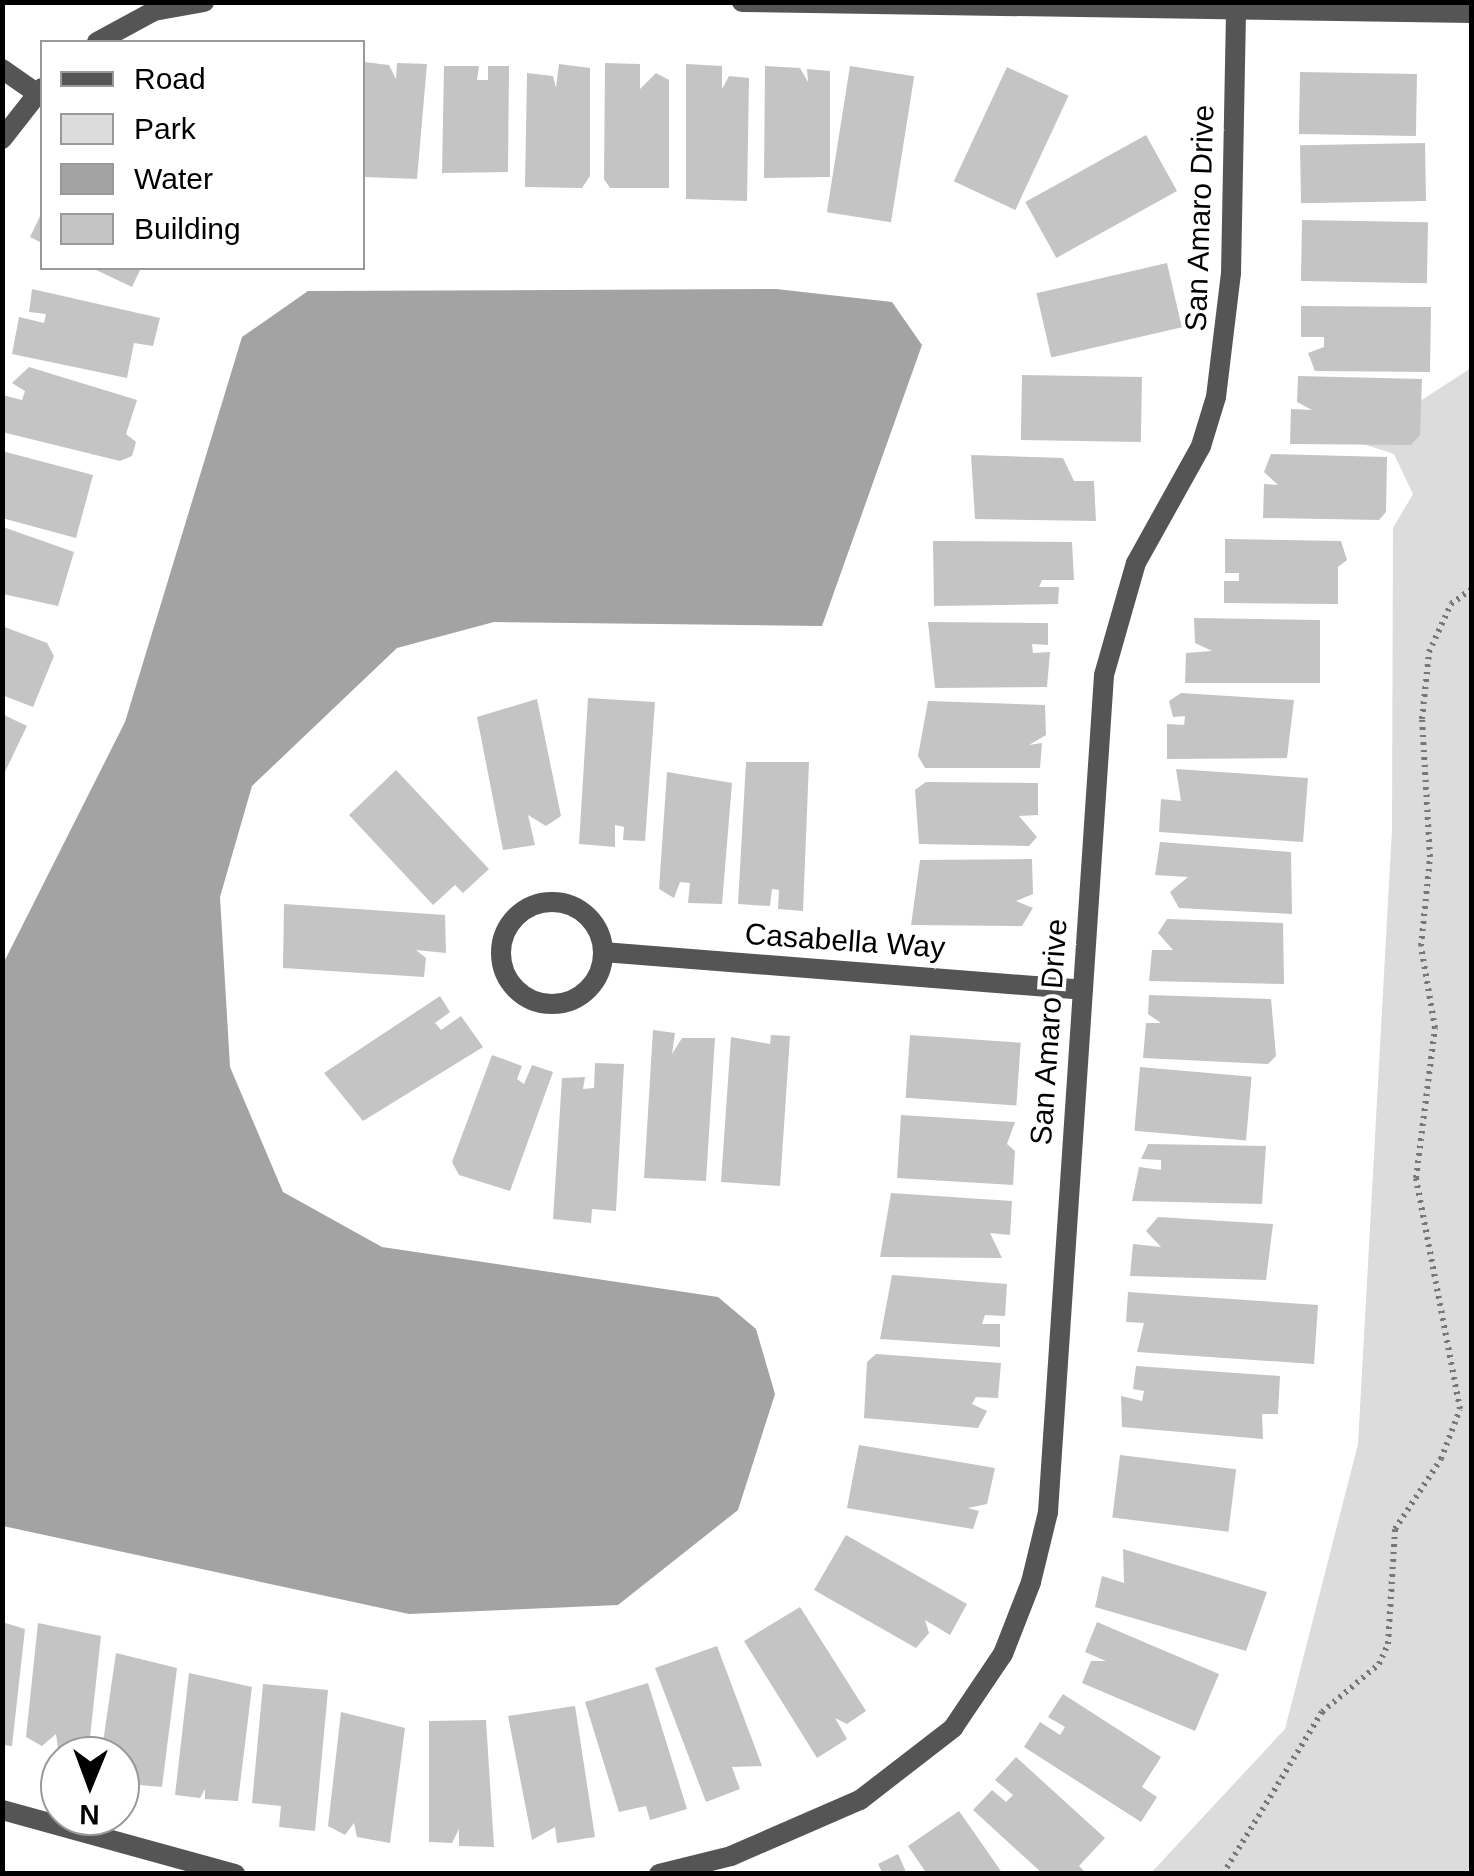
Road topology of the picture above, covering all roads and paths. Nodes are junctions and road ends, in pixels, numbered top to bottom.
1 (204, 2) edge
2 (742, 2) edge
3 (1236, 10) junction
4 (1472, 13) edge
5 (100, 40) edge
6 (2, 69) edge
7 (40, 91) edge
8 (2, 139) edge
9 (1472, 589) edge
10 (603, 952) junction
11 (1082, 990) junction
12 (2, 1810) edge
13 (236, 1874) edge
14 (659, 1874) edge
15 (1223, 1874) edge

1 - 5 street
2 - 3 street
3 - 4 street
3 - 11 street, San Amaro Drive
6 - 7 street
7 - 8 street
9 - 15 path
10 - 10 street
10 - 11 street, Casabella Way
11 - 14 street, San Amaro Drive
12 - 13 street

